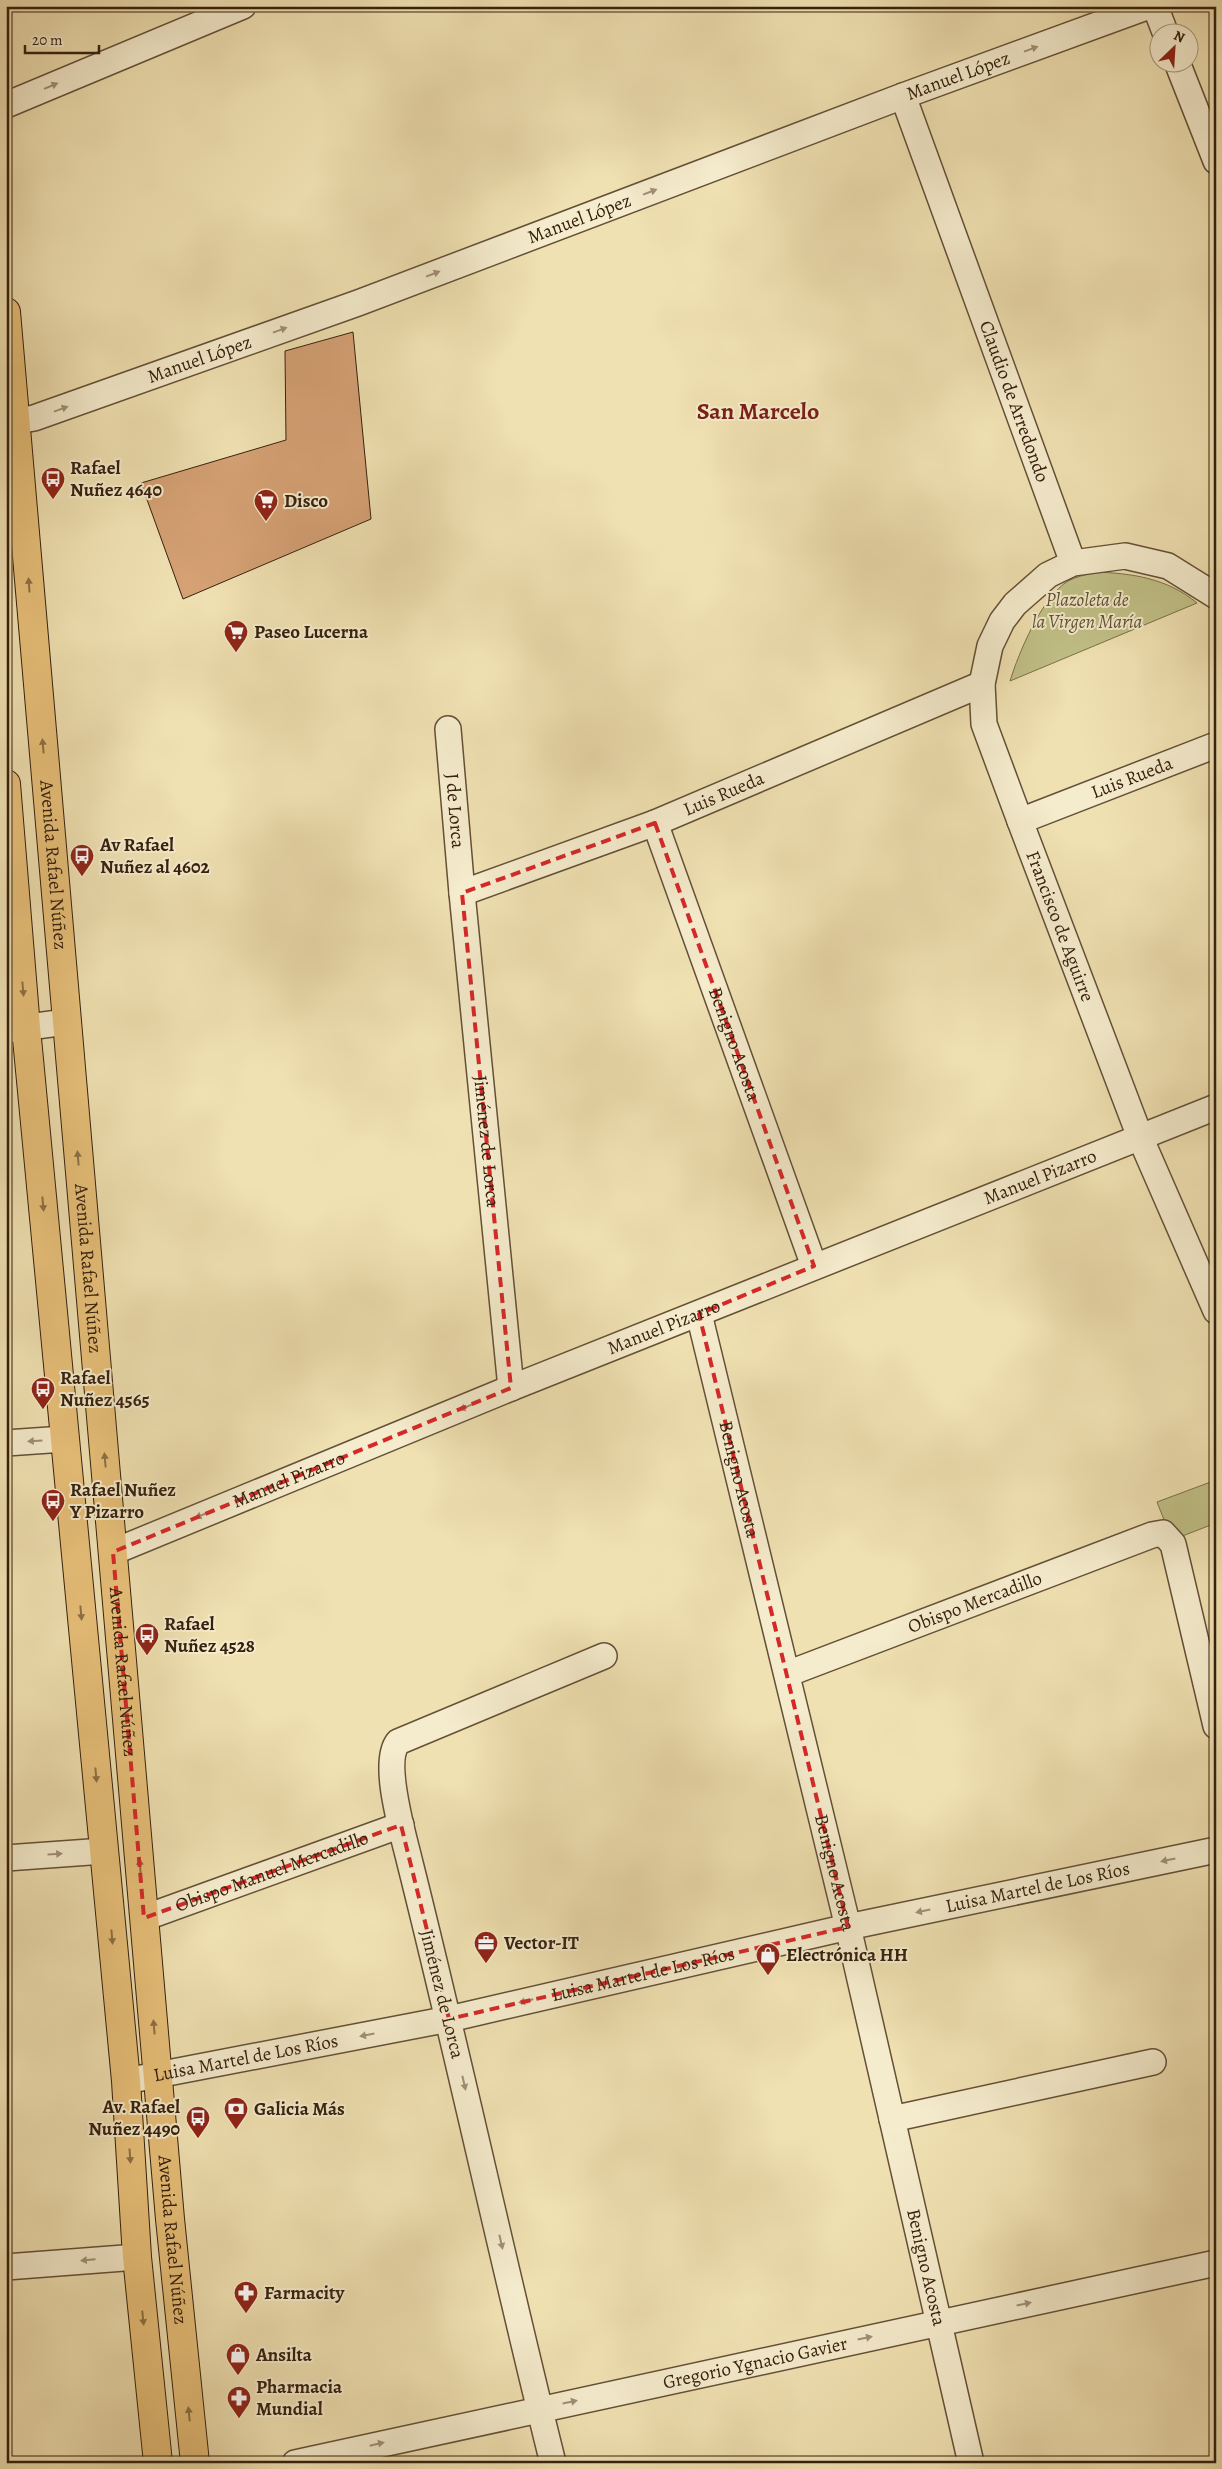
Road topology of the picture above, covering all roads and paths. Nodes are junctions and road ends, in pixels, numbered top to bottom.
1 (242, 6) edge
2 (1149, 6) edge
3 (1155, 6) edge
4 (1162, 22) edge
5 (1181, 72) edge
6 (903, 96) junction
7 (6, 105) edge
8 (1216, 161) edge
9 (6, 312) edge
10 (10, 423) edge
11 (1073, 563) junction
12 (1216, 596) edge
13 (982, 684) junction
14 (448, 728) dead end
15 (1216, 745) edge
16 (6, 784) edge
17 (1020, 821) junction
18 (655, 822) junction
19 (462, 893) junction
20 (66, 1022) junction
21 (16, 1029) edge
22 (1216, 1106) edge
23 (1140, 1137) junction
24 (814, 1266) junction
25 (1216, 1311) edge
26 (699, 1314) junction
27 (511, 1388) junction
28 (64, 1439) junction
29 (6, 1443) edge
30 (113, 1552) junction
31 (604, 1656) dead end
32 (787, 1674) junction
33 (1216, 1726) edge
34 (401, 1825) junction
35 (1216, 1850) edge
36 (104, 1851) junction
37 (6, 1858) edge
38 (144, 1918) junction
39 (848, 1927) junction
40 (449, 2019) junction
41 (1153, 2062) dead end
42 (159, 2076) junction
43 (126, 2081) junction
44 (892, 2119) junction
45 (137, 2256) junction
46 (1216, 2263) edge
47 (6, 2267) edge
48 (939, 2322) junction
49 (539, 2408) junction
50 (158, 2463) edge
51 (195, 2463) edge
52 (295, 2463) edge
53 (552, 2463) edge
54 (971, 2463) edge

7 -> 1 street
6 -> 2 street, Manuel López
3 - 4 street
5 - 8 street
10 -> 6 street, Manuel López
6 - 11 street, Claudio de Arredondo
9 - 10 main road, Avenida Rafael Núñez
20 -> 10 main road, Avenida Rafael Núñez
11 - 12 street
11 - 13 street, Francisco de Aguirre
13 - 17 street, Francisco de Aguirre
13 - 18 street, Luis Rueda
14 - 19 street, J de Lorca
15 - 17 street, Luis Rueda
16 -> 21 main road, Avenida Rafael Núñez
17 - 23 street, Francisco de Aguirre
18 - 19 street, Luis Rueda
18 - 24 street, Benigno Acosta
19 - 27 street, Jiménez de Lorca
20 - 21 street
30 -> 20 main road, Avenida Rafael Núñez
21 -> 28 main road, Avenida Rafael Núñez
22 - 23 street, Manuel Pizarro
23 - 24 street, Manuel Pizarro
23 - 25 street, Francisco de Aguirre
24 - 26 street, Manuel Pizarro
26 - 27 street, Manuel Pizarro
26 - 32 street, Benigno Acosta
27 -> 30 street, Manuel Pizarro
28 -> 29 street
28 -> 36 main road, Avenida Rafael Núñez
38 -> 30 main road, Avenida Rafael Núñez
31 - 34 street, Jiménez de Lorca
32 - 33 street, Obispo Mercadillo
32 - 39 street, Benigno Acosta
34 - 38 street, Obispo Manuel Mercadillo
34 - 40 street, Jiménez de Lorca
35 -> 39 street, Luisa Martel de Los Ríos
37 -> 36 street
36 -> 43 main road, Avenida Rafael Núñez
42 -> 38 main road, Avenida Rafael Núñez
39 -> 40 street, Luisa Martel de Los Ríos
39 - 44 street, Benigno Acosta
40 -> 42 street, Luisa Martel de Los Ríos
40 -> 49 street, Jiménez de Lorca
41 - 44 street
42 - 43 street, Luisa Martel de Los Ríos
51 -> 42 main road, Avenida Rafael Núñez
43 -> 45 main road, Avenida Rafael Núñez
44 - 48 street, Benigno Acosta
45 -> 47 street
45 -> 50 main road, Avenida Rafael Núñez
48 -> 46 street, Gregorio Ygnacio Gavier
49 -> 48 street, Gregorio Ygnacio Gavier
48 - 54 street, Benigno Acosta
52 -> 49 street, Gregorio Ygnacio Gavier
49 - 53 street, Jiménez de Lorca

